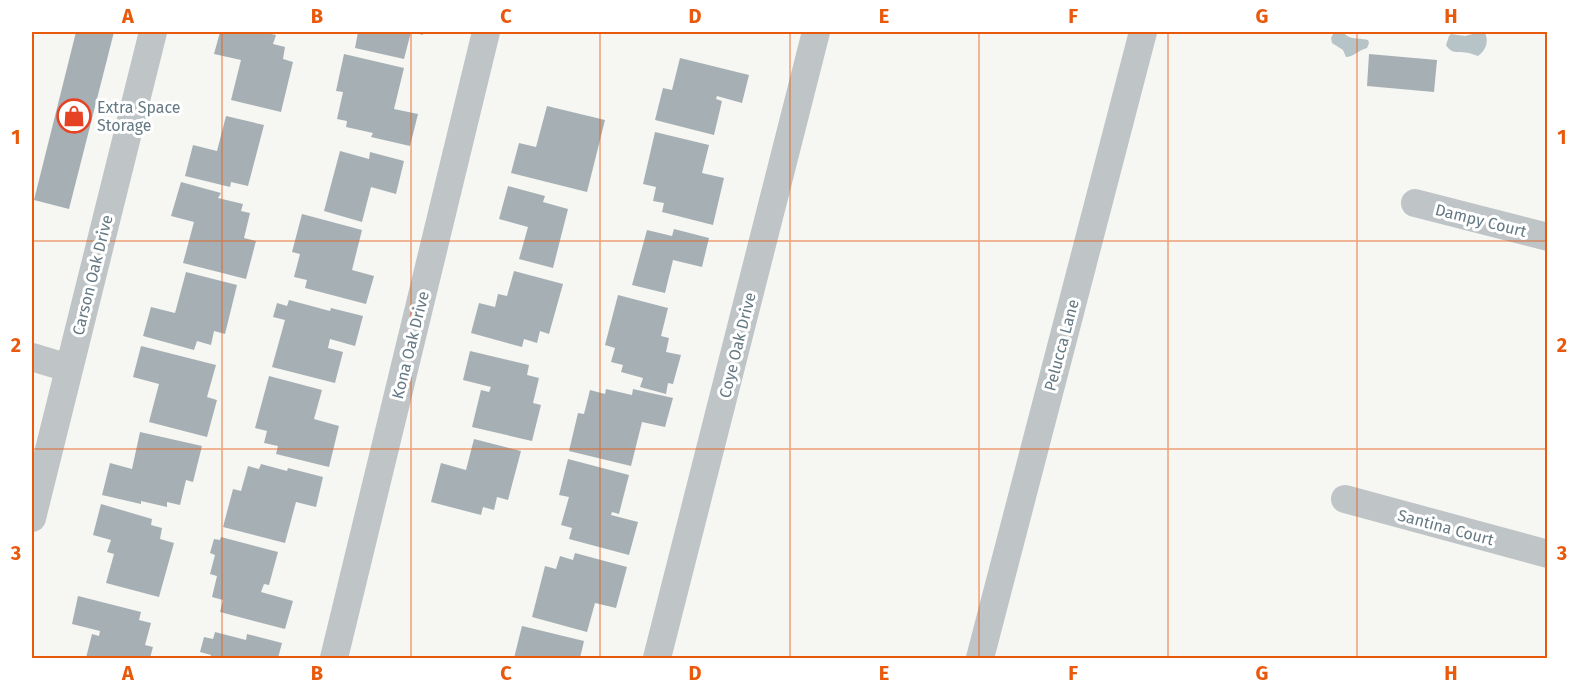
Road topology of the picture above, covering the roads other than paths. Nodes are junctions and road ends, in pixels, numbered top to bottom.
1 (153, 32) edge
2 (486, 32) edge
3 (816, 32) edge
4 (1143, 32) edge
5 (1415, 203) dead end
6 (1548, 237) edge
7 (32, 357) edge
8 (68, 368) junction
9 (1345, 500) dead end
10 (32, 518) edge
11 (1548, 554) edge
12 (334, 658) edge
13 (657, 658) edge
14 (980, 658) edge

1 - 8 street, Carson Oak Drive
2 - 12 street, Kona Oak Drive
3 - 13 street, Coye Oak Drive
4 - 14 street, Pelucca Lane
5 - 6 street, Dampy Court
7 - 8 street
8 - 10 street, Carson Oak Drive
9 - 11 street, Santina Court

